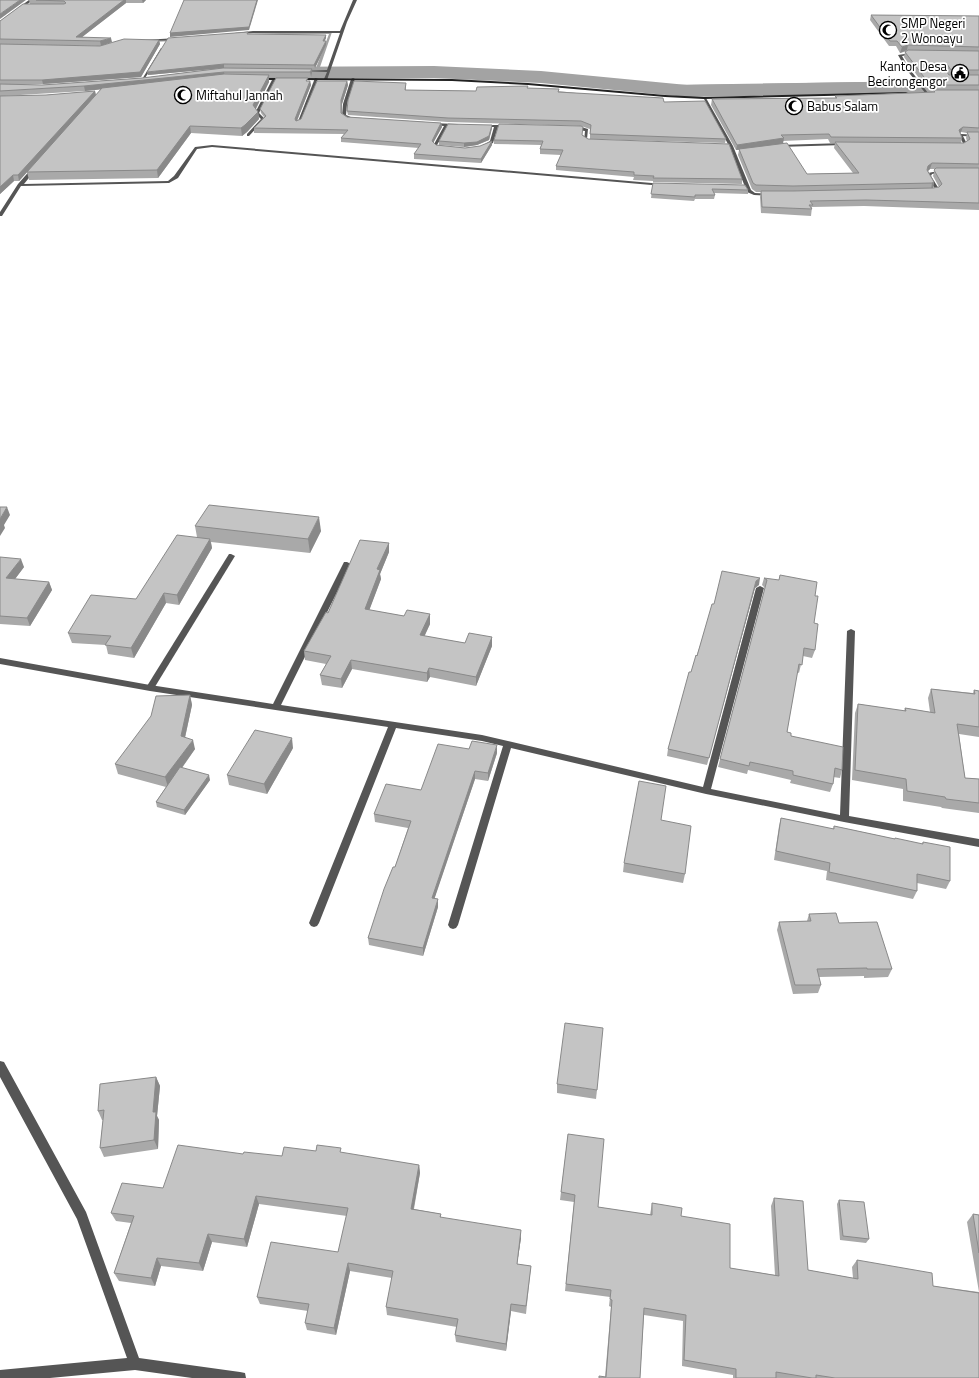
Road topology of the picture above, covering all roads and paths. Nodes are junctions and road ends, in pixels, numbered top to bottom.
1 (31, 0) edge
2 (355, 0) edge
3 (22, 6) junction
4 (28, 7) edge
5 (0, 23) edge
6 (333, 34) junction
7 (341, 34) junction
8 (221, 36) edge
9 (303, 36) edge
10 (184, 38) edge
11 (141, 41) edge
12 (167, 41) junction
13 (180, 41) edge
14 (921, 53) edge
15 (329, 70) junction
16 (299, 71) edge
17 (326, 78) junction
18 (149, 79) edge
19 (258, 79) edge
20 (274, 79) junction
21 (288, 79) edge
22 (295, 79) edge
23 (316, 79) junction
24 (352, 79) junction
25 (135, 80) edge
26 (142, 80) junction
27 (924, 91) junction
28 (911, 93) edge
29 (918, 93) edge
30 (933, 93) edge
31 (704, 98) junction
32 (357, 120) edge
33 (298, 122) edge
34 (425, 124) edge
35 (446, 125) junction
36 (464, 126) edge
37 (472, 126) edge
38 (496, 126) junction
39 (511, 126) edge
40 (566, 128) edge
41 (248, 135) edge
42 (979, 136) edge
43 (595, 142) edge
44 (724, 145) edge
45 (850, 145) edge
46 (731, 146) junction
47 (955, 146) edge
48 (773, 147) edge
49 (451, 148) edge
50 (479, 148) edge
51 (742, 152) edge
52 (734, 153) junction
53 (40, 163) edge
54 (952, 171) edge
55 (20, 186) junction
56 (668, 186) edge
57 (738, 186) edge
58 (746, 186) junction
59 (923, 192) edge
60 (777, 196) edge
61 (0, 215) edge
62 (231, 556) dead end
63 (347, 564) dead end
64 (760, 588) edge
65 (851, 631) dead end
66 (0, 661) edge
67 (150, 688) junction
68 (276, 706) junction
69 (393, 725) junction
70 (508, 745) junction
71 (706, 791) junction
72 (844, 819) junction
73 (979, 843) edge
74 (314, 923) dead end
75 (453, 926) dead end
76 (0, 1066) edge
77 (135, 1364) junction
78 (0, 1376) edge
79 (240, 1378) edge

1 - 3 street
2 - 7 street
3 - 4 street
3 - 5 street
6 - 7 street
6 - 8 street
6 - 9 street
7 - 15 street
10 - 12 street
11 - 12 street
12 - 13 street
12 - 26 street
14 - 27 street
15 - 16 street
15 - 17 street
17 - 23 street
17 - 24 street
18 - 26 street
19 - 20 street
20 - 21 street
20 - 41 street
22 - 23 street
23 - 33 street
24 - 31 street
24 - 32 street
25 - 26 street
27 - 29 street
27 - 30 street
28 - 31 street
31 - 46 street
34 - 35 street
35 - 36 street
35 - 49 street
37 - 38 street
38 - 39 street
38 - 50 street
40 - 43 street
42 - 47 street
44 - 46 street
45 - 48 street
46 - 52 street
51 - 52 street
52 - 58 street
53 - 55 street
54 - 59 street
55 - 56 street
55 - 61 street
57 - 58 street
58 - 60 street
62 - 67 street
63 - 68 street
64 - 71 street
65 - 72 street
66 - 67 street
67 - 68 street
68 - 69 street
69 - 70 street
69 - 74 street
70 - 71 street
70 - 75 street
71 - 72 street
72 - 73 street
76 - 77 street
77 - 78 street
77 - 79 street

